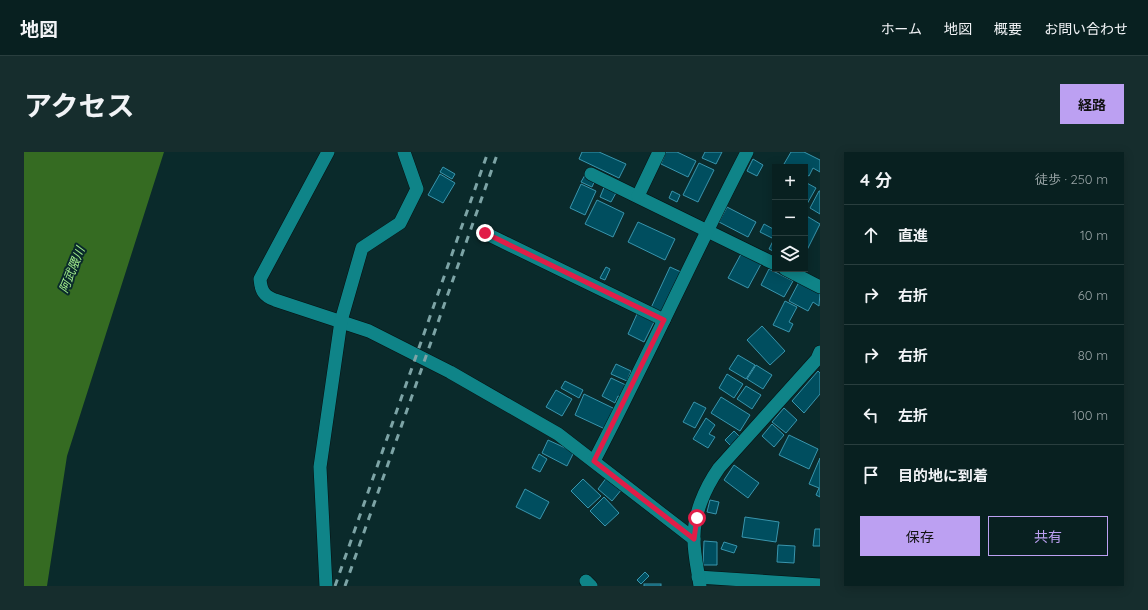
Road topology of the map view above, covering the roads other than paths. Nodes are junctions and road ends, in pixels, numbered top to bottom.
1 (328, 152) edge
2 (404, 152) edge
3 (659, 152) edge
4 (747, 152) edge
5 (591, 174) dead end
6 (638, 196) junction
7 (707, 229) junction
8 (485, 233) dead end
9 (772, 262) edge
10 (792, 272) edge
11 (820, 287) edge
12 (664, 320) junction
13 (341, 321) junction
14 (819, 357) edge
15 (594, 461) junction
16 (694, 539) junction
17 (699, 582) edge
18 (820, 585) edge
19 (326, 586) edge
20 (586, 586) edge
21 (591, 586) edge

1 - 13 street
2 - 13 street
3 - 6 street
4 - 7 street
5 - 6 street
6 - 7 street
7 - 9 street
7 - 12 street
8 - 12 street
10 - 11 street
12 - 15 street
13 - 15 street
13 - 19 street
14 - 16 street
15 - 16 street
16 - 17 street
17 - 18 street
20 - 21 street

